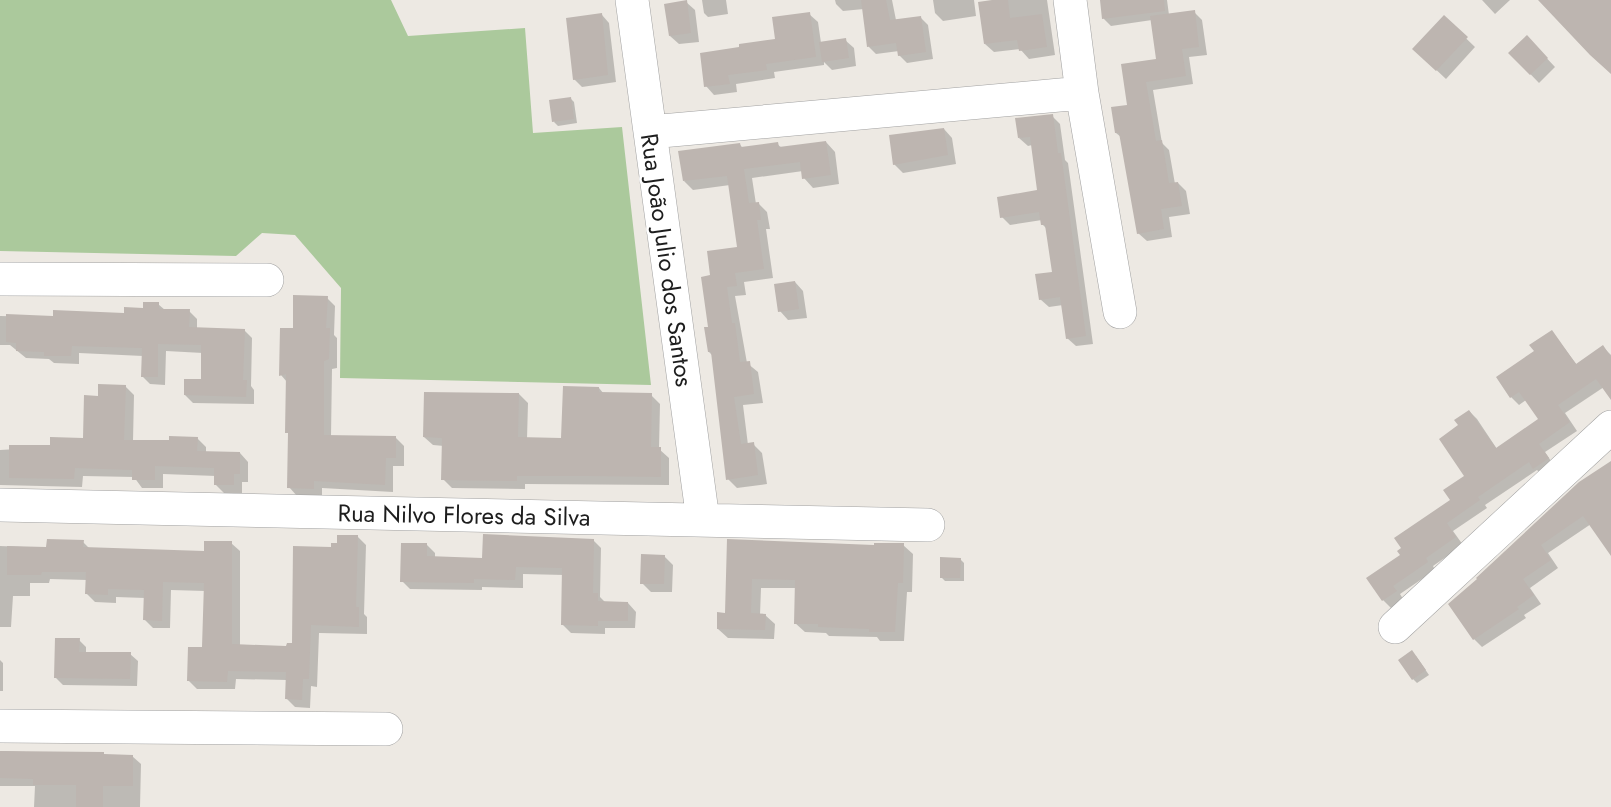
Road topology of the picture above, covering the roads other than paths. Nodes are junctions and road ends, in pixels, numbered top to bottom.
1 (632, 0) edge
2 (1070, 0) edge
3 (1082, 93) junction
4 (650, 132) junction
5 (0, 279) edge
6 (267, 280) dead end
7 (1120, 312) dead end
8 (1611, 427) edge
9 (0, 505) edge
10 (704, 520) junction
11 (928, 525) dead end
12 (1395, 627) dead end
13 (0, 726) edge
14 (386, 729) dead end

1 - 4 street, Rua João Julio dos Santos
2 - 3 street
3 - 4 street
3 - 7 street
4 - 10 street, Rua João Julio dos Santos
5 - 6 street
8 - 12 street
9 - 10 street, Rua Nilvo Flores da Silva
10 - 11 street, Rua Nilvo Flores da Silva
13 - 14 street

